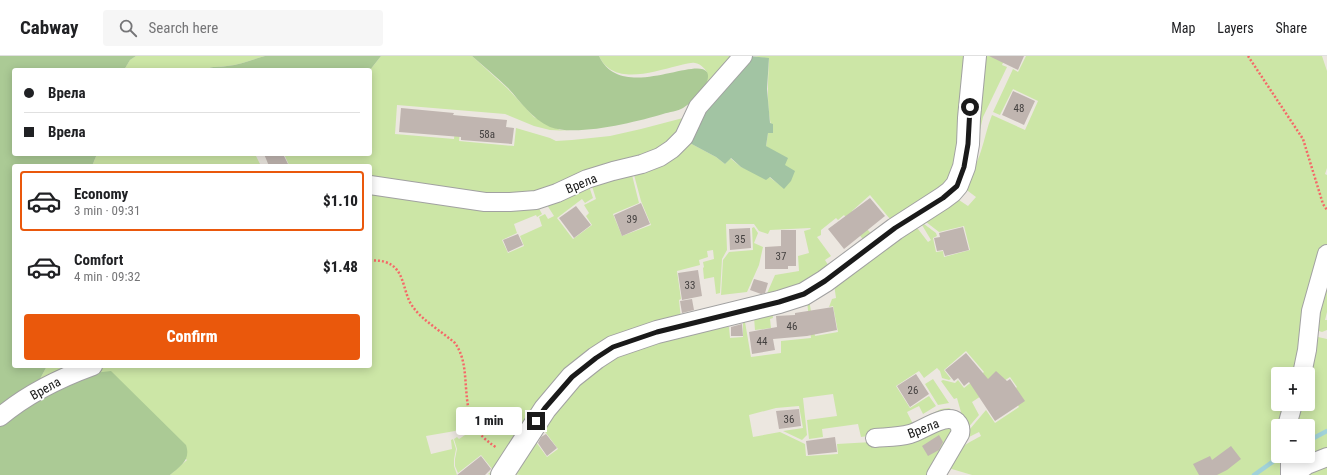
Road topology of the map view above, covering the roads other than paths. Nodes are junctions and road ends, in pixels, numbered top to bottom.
1 (742, 56) edge
2 (975, 56) edge
3 (372, 185) edge
4 (1327, 254) edge
5 (1303, 367) edge
6 (88, 368) edge
7 (0, 417) edge
8 (876, 438) dead end
9 (1327, 457) edge
10 (1315, 462) edge
11 (1290, 463) edge
12 (1312, 463) edge
13 (507, 467) edge
14 (936, 475) edge

1 - 3 street, Врела
2 - 13 street
4 - 5 street
6 - 7 street, Врела
8 - 14 street, Врела
9 - 10 street
11 - 12 street

